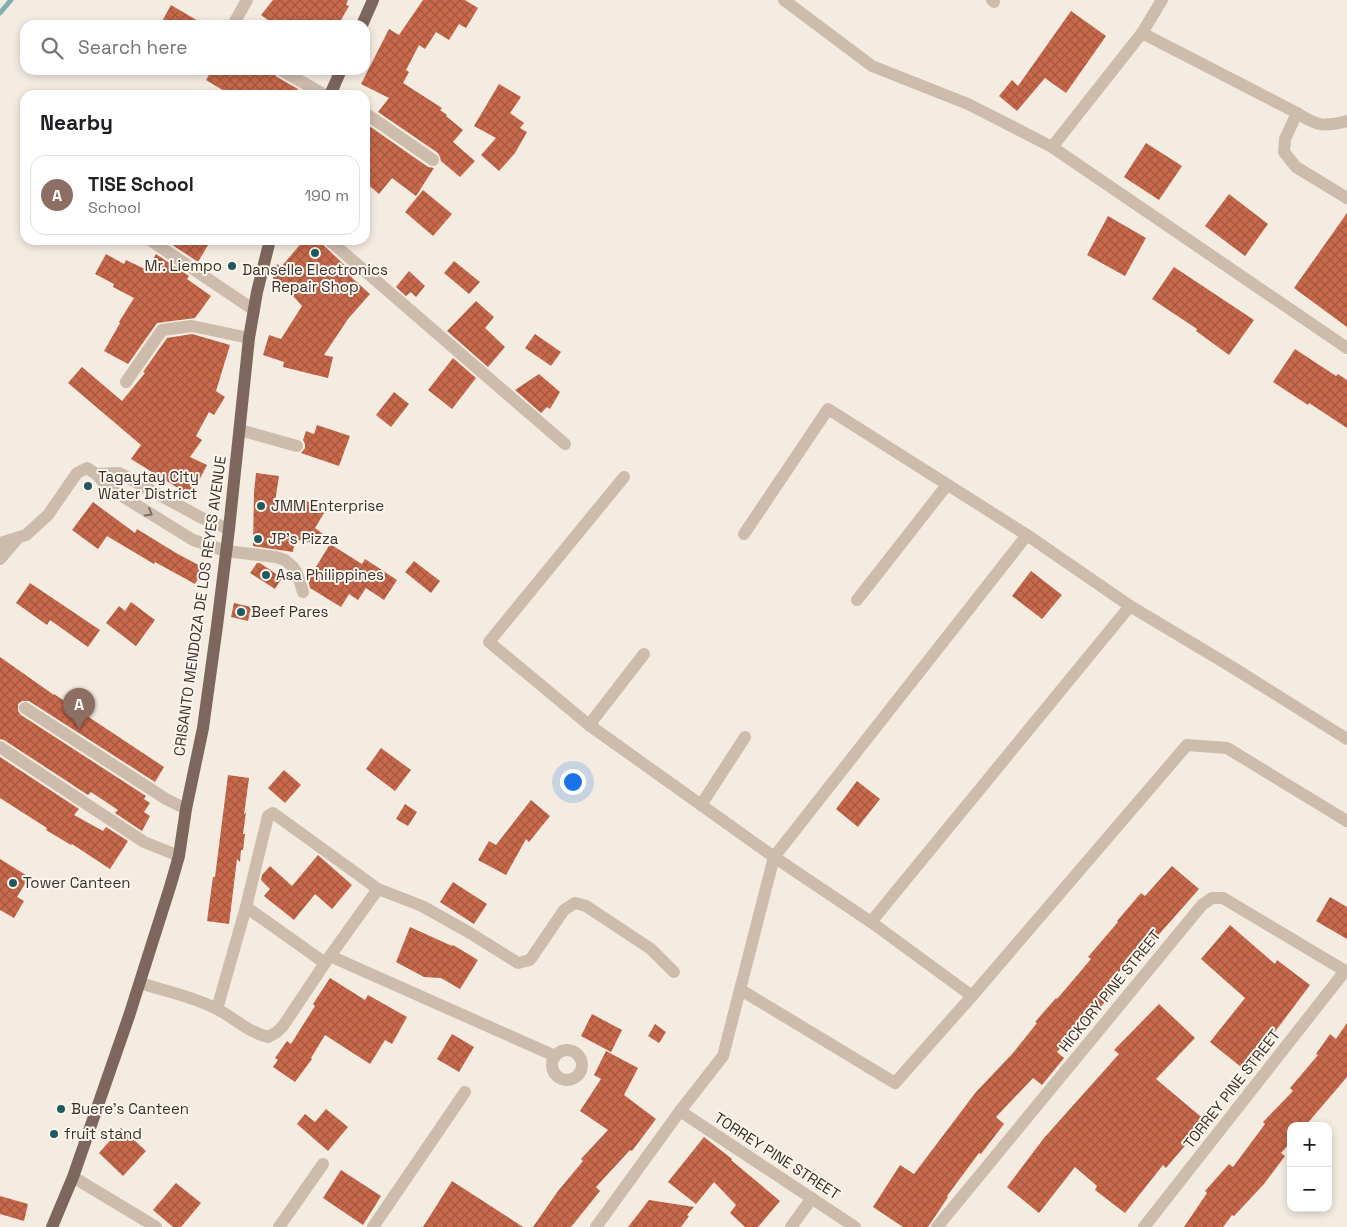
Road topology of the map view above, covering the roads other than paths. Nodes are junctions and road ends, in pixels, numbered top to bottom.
1 (248, 0) edge
2 (373, 0) edge
3 (784, 0) edge
4 (1162, 0) edge
5 (236, 20) edge
6 (364, 20) edge
7 (1142, 33) junction
8 (290, 75) edge
9 (339, 75) edge
10 (315, 90) edge
11 (332, 90) edge
12 (1297, 113) junction
13 (370, 116) edge
14 (1347, 121) edge
15 (1052, 148) junction
16 (433, 160) dead end
17 (1347, 198) edge
18 (157, 245) edge
19 (269, 245) edge
20 (335, 245) edge
21 (254, 310) junction
22 (249, 338) junction
23 (1347, 348) edge
24 (126, 382) dead end
25 (240, 430) junction
26 (565, 444) dead end
27 (297, 446) dead end
28 (96, 474) junction
29 (624, 477) dead end
30 (947, 485) junction
31 (229, 529) junction
32 (744, 534) dead end
33 (1027, 535) junction
34 (18, 538) junction
35 (0, 543) edge
36 (226, 551) junction
37 (0, 559) edge
38 (303, 592) dead end
39 (857, 600) dead end
40 (1130, 606) junction
41 (644, 654) dead end
42 (25, 708) dead end
43 (589, 726) junction
44 (745, 737) dead end
45 (1347, 739) edge
46 (0, 747) edge
47 (701, 805) junction
48 (186, 809) junction
49 (1347, 821) edge
50 (179, 856) junction
51 (774, 857) junction
52 (378, 889) junction
53 (246, 907) junction
54 (871, 922) junction
55 (327, 959) junction
56 (1346, 971) edge
57 (674, 972) dead end
58 (140, 984) junction
59 (741, 990) junction
60 (972, 996) junction
61 (217, 1009) junction
62 (555, 1056) dead end
63 (465, 1092) dead end
64 (680, 1111) junction
65 (323, 1164) dead end
66 (73, 1177) junction
67 (812, 1198) junction
68 (52, 1227) edge
69 (156, 1227) edge
70 (278, 1227) edge
71 (373, 1227) edge
72 (596, 1227) edge
73 (791, 1227) edge
74 (855, 1227) edge
75 (937, 1227) edge
76 (1144, 1227) edge

1 - 5 street
2 - 6 main road
3 - 15 street
4 - 7 street
7 - 12 street
7 - 15 street
8 - 10 street
9 - 11 main road
12 - 14 street
12 - 17 street
13 - 16 street
15 - 23 street
18 - 21 street
19 - 21 main road, CRISANTO MENDOZA DE LOS REYES AVENUE
20 - 26 street
21 - 22 main road, CRISANTO MENDOZA DE LOS REYES AVENUE
22 - 24 street
22 - 25 main road, CRISANTO MENDOZA DE LOS REYES AVENUE
25 - 27 street
25 - 31 main road, CRISANTO MENDOZA DE LOS REYES AVENUE
28 - 31 street
28 - 34 street
28 -> 36 street
29 - 43 street
30 - 32 street
30 - 33 street
30 - 39 street
31 - 36 main road, CRISANTO MENDOZA DE LOS REYES AVENUE
33 - 40 street
33 - 51 street
34 - 35 street
34 - 37 street
36 - 38 street
36 - 48 main road, CRISANTO MENDOZA DE LOS REYES AVENUE
40 - 45 street
40 - 54 street
41 - 43 street
42 - 48 street
43 - 47 street
44 - 47 street
46 - 50 street
47 - 51 street
48 - 50 main road, CRISANTO MENDOZA DE LOS REYES AVENUE
49 - 60 street
50 - 58 main road, CRISANTO MENDOZA DE LOS REYES AVENUE
51 - 54 street
51 - 59 street
52 - 53 street
52 - 55 street
52 - 57 street
53 - 55 street
53 - 61 street
54 - 60 street
55 - 61 street
55 - 62 street
56 - 75 street, HICKORY PINE STREET
56 - 76 street, TORREY PINE STREET
58 - 61 street
58 - 66 main road, CRISANTO MENDOZA DE LOS REYES AVENUE
59 - 60 street
59 - 64 street
63 - 71 street
64 - 67 street, TORREY PINE STREET
64 - 72 street
65 - 70 street
66 - 68 main road, CRISANTO MENDOZA DE LOS REYES AVENUE
66 - 69 street
67 - 73 street
67 - 74 street, TORREY PINE STREET

